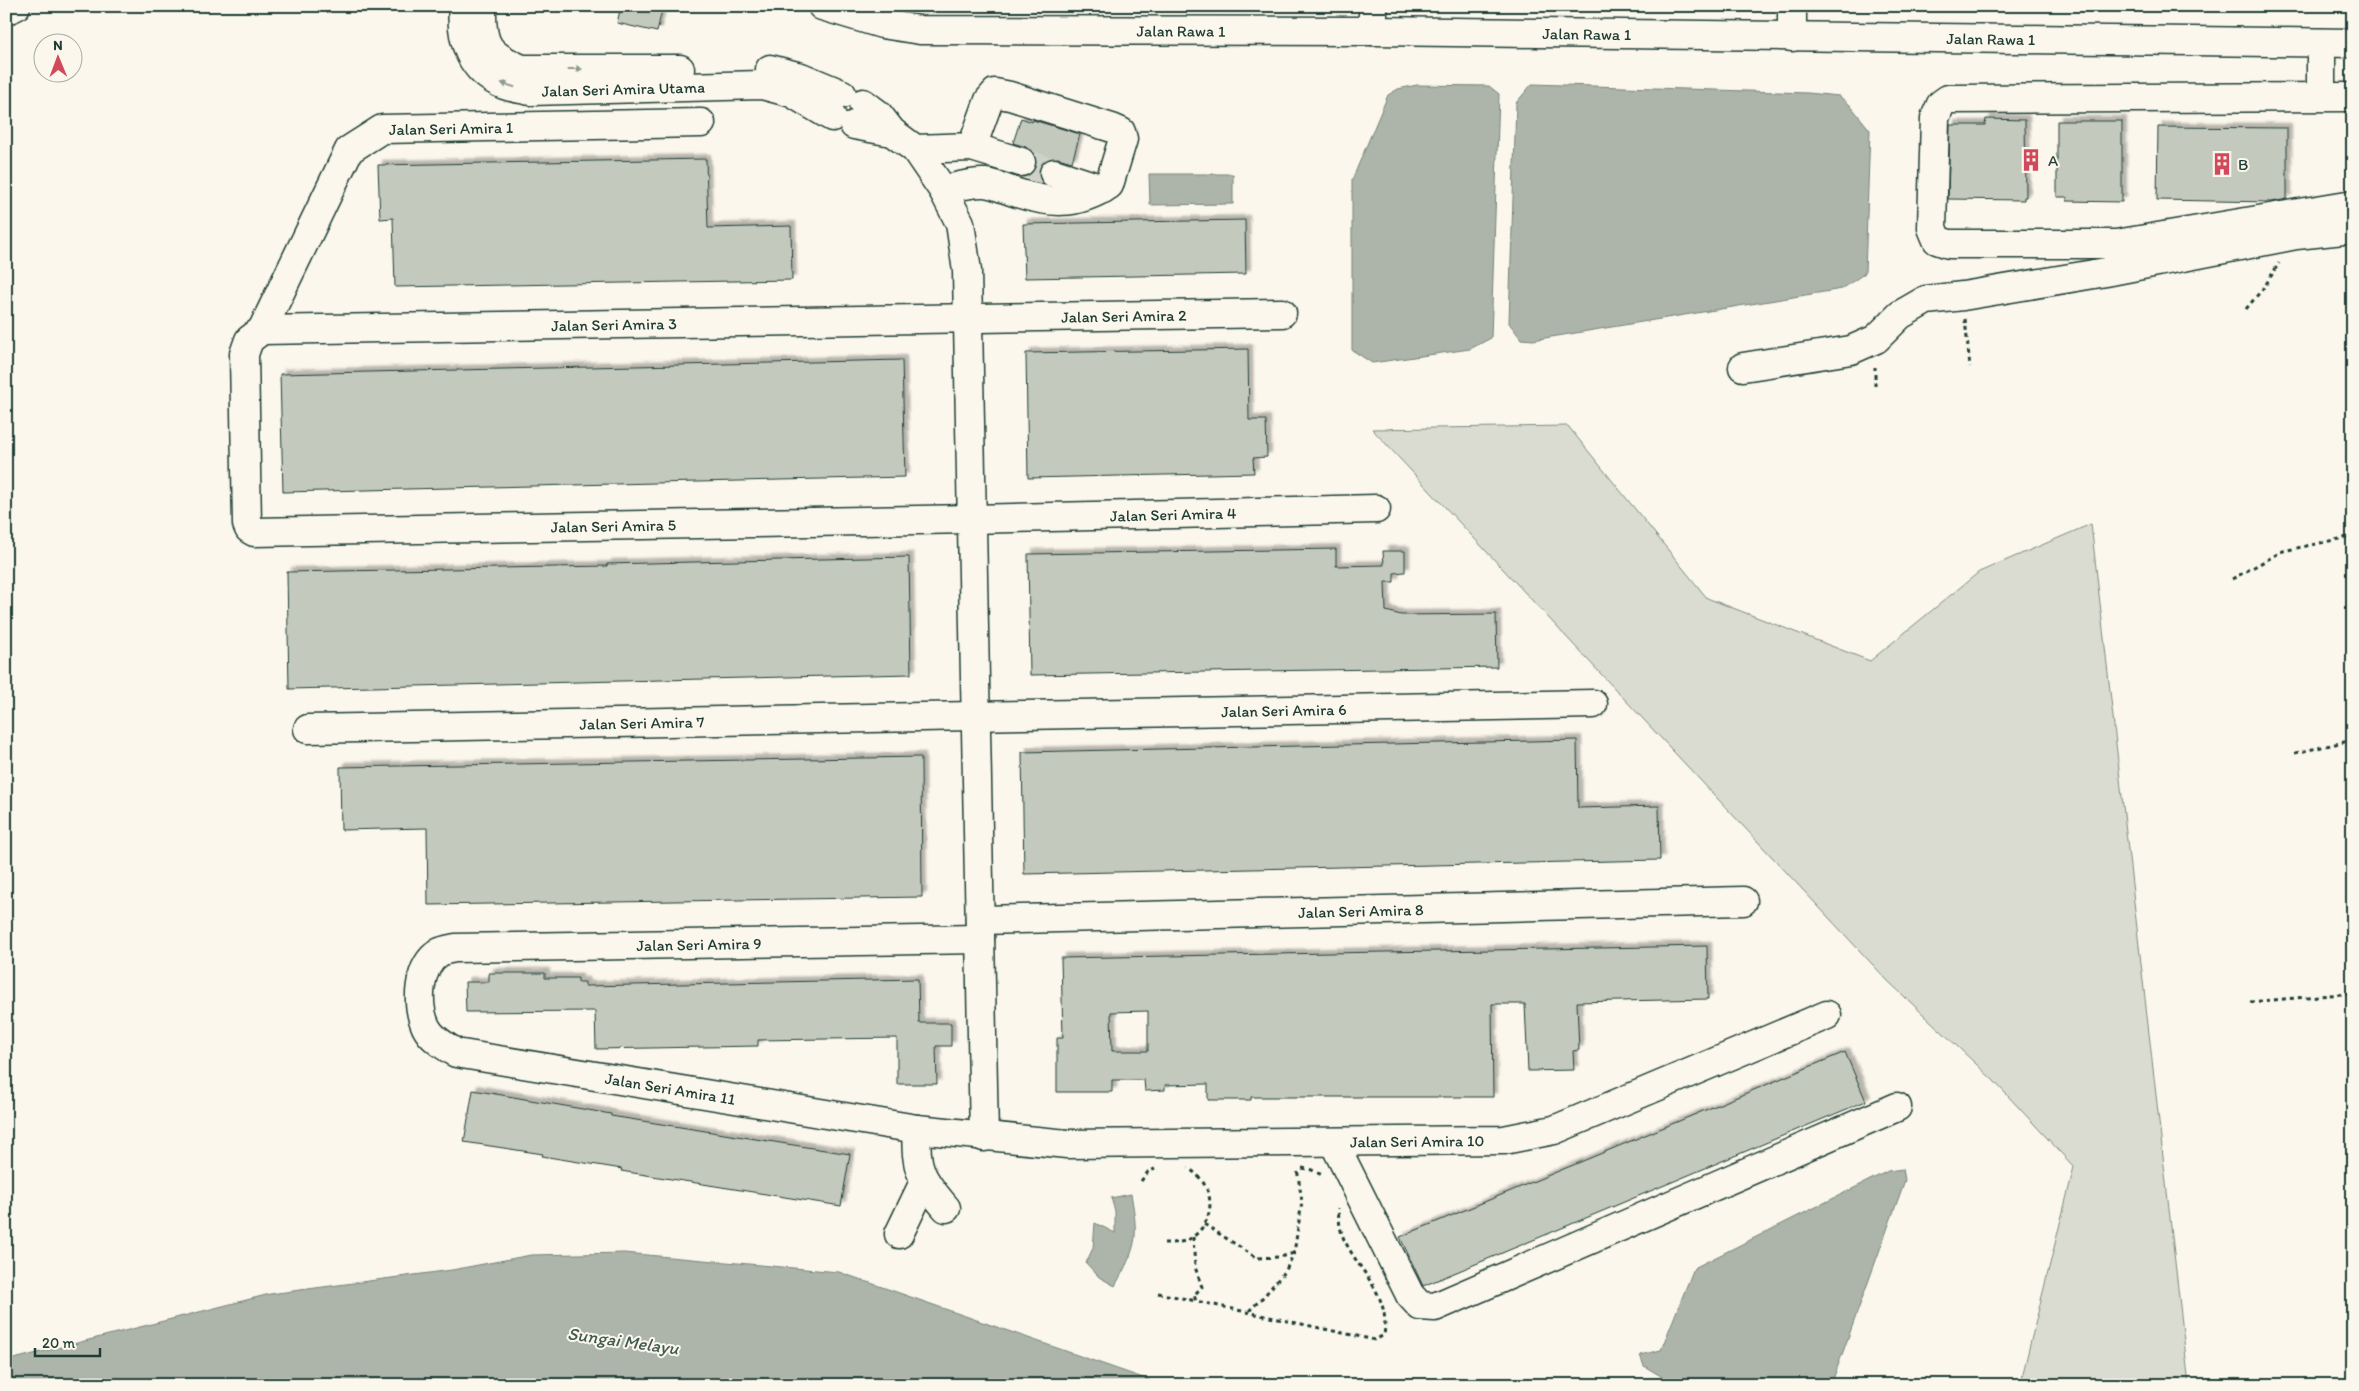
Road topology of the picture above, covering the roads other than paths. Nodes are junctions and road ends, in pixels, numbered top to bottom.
1 (16, 6) edge
2 (463, 6) edge
3 (482, 6) edge
4 (822, 6) edge
5 (1792, 6) edge
6 (6, 11) edge
7 (1373, 18) edge
8 (1792, 37) junction
9 (2321, 43) junction
10 (2353, 43) edge
11 (2321, 96) junction
12 (2353, 97) edge
13 (838, 105) junction
14 (701, 123) dead end
15 (972, 147) junction
16 (915, 149) junction
17 (1021, 162) tunnel mouth
18 (1054, 173) tunnel mouth
19 (1103, 189) junction
20 (943, 190) junction
21 (2353, 204) edge
22 (2340, 230) edge
23 (1282, 313) dead end
24 (967, 317) junction
25 (262, 330) junction
26 (1743, 367) dead end
27 (1376, 509) dead end
28 (971, 519) junction
29 (254, 532) joint
30 (1593, 704) dead end
31 (975, 717) junction
32 (308, 729) dead end
33 (1743, 901) dead end
34 (980, 929) junction
35 (425, 967) joint
36 (1826, 1015) dead end
37 (1897, 1107) dead end
38 (918, 1129) junction
39 (984, 1137) junction
40 (1334, 1143) junction
41 (924, 1182) junction
42 (946, 1208) dead end
43 (899, 1234) dead end

1 - 6 street
13 -> 2 street, Jalan Seri Amira Utama
3 -> 13 street, Jalan Seri Amira Utama
4 - 7 street, Jalan Rawa 1
5 - 8 street
7 - 8 street, Jalan Rawa 1
8 - 9 street, Jalan Rawa 1
9 - 10 street, Jalan Rawa 1
9 - 11 street
11 - 12 street
11 - 21 street
13 - 16 street, Jalan Seri Amira Utama
14 - 25 street, Jalan Seri Amira 1
15 - 16 street
15 - 17 street
15 - 19 street
16 - 20 street, Jalan Seri Amira Utama
18 - 19 street
19 - 20 street
20 - 24 street, Jalan Seri Amira Utama
22 - 26 street
23 - 24 street, Jalan Seri Amira 2
24 - 25 street, Jalan Seri Amira 3
24 - 28 street, Jalan Seri Amira Utama
25 - 29 street, Jalan Seri Amira 1
27 - 28 street, Jalan Seri Amira 4
28 - 29 street, Jalan Seri Amira 5
28 - 31 street, Jalan Seri Amira Utama
30 - 31 street, Jalan Seri Amira 6
31 - 32 street, Jalan Seri Amira 7
31 - 34 street, Jalan Seri Amira Utama
33 - 34 street, Jalan Seri Amira 8
34 - 35 street, Jalan Seri Amira 9
34 - 39 street, Jalan Seri Amira Utama
35 - 38 street, Jalan Seri Amira 11
36 - 40 street, Jalan Seri Amira 10
37 - 40 street
38 - 39 street, Jalan Seri Amira 11
38 - 41 street
39 - 40 street, Jalan Seri Amira 10
41 - 42 street
41 - 43 street

